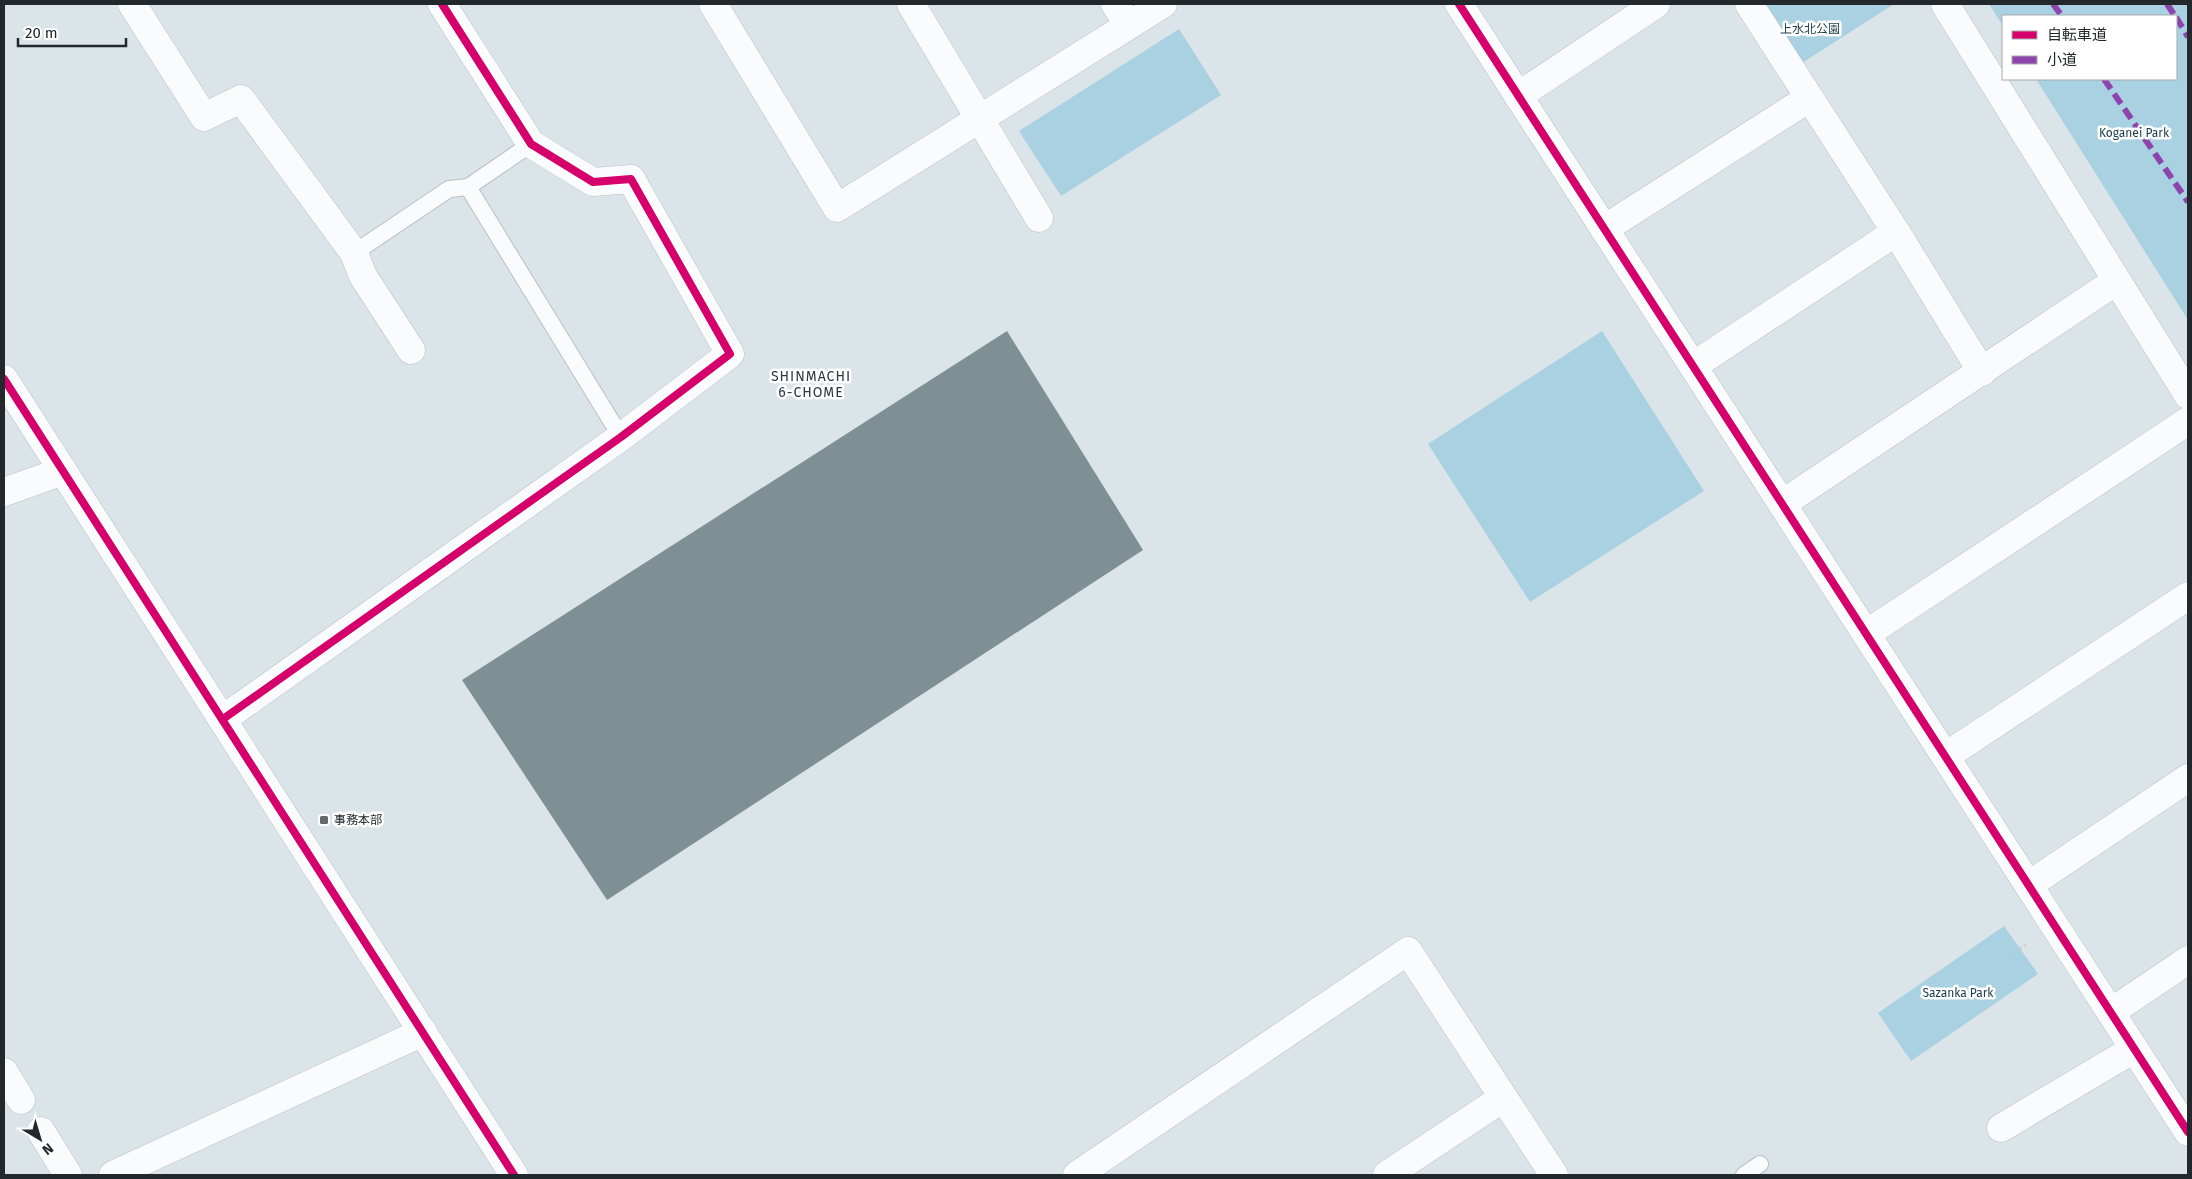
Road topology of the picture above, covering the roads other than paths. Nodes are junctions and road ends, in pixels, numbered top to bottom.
1 (132, 4) edge
2 (442, 4) edge
3 (713, 4) edge
4 (911, 4) edge
5 (1163, 4) edge
6 (1459, 4) edge
7 (1656, 4) edge
8 (1749, 4) edge
9 (1945, 4) edge
10 (1122, 14) edge
11 (1518, 96) junction
12 (1809, 98) junction
13 (979, 118) junction
14 (531, 144) junction
15 (468, 186) junction
16 (1039, 218) dead end
17 (1604, 229) junction
18 (1896, 232) junction
19 (354, 253) junction
20 (2116, 281) junction
21 (411, 350) dead end
22 (1693, 366) junction
23 (1982, 372) junction
24 (4, 380) edge
25 (2188, 395) edge
26 (2188, 421) edge
27 (621, 437) junction
28 (63, 471) junction
29 (4, 492) edge
30 (1782, 504) junction
31 (2188, 596) edge
32 (1866, 634) junction
33 (223, 719) junction
34 (1946, 756) junction
35 (2188, 778) edge
36 (2028, 885) junction
37 (2188, 960) edge
38 (2111, 1012) junction
39 (423, 1032) junction
40 (2134, 1049) junction
41 (4, 1072) edge
42 (1503, 1098) junction
43 (22, 1100) dead end
44 (2001, 1128) dead end
45 (41, 1131) dead end
46 (2188, 1132) edge
47 (1760, 1164) dead end
48 (68, 1175) edge
49 (113, 1175) edge
50 (514, 1175) edge
51 (1077, 1175) edge
52 (1388, 1175) edge
53 (1554, 1175) edge
54 (1744, 1175) edge

1 - 19 street
2 - 14 street
3 - 13 street
4 - 13 street
5 - 10 street
6 - 11 street
7 - 11 street
8 - 12 street
9 - 20 street
10 - 13 street
11 - 17 street
12 - 17 street
12 - 18 street
13 - 16 street
14 - 15 lane
14 - 27 street
15 - 19 lane
15 - 27 lane
17 - 22 street
18 - 22 street
18 - 23 street
19 - 21 street
20 - 23 street
20 - 25 street
22 - 30 street
23 - 30 street
24 - 28 street
26 - 32 street
27 - 33 street
28 - 29 street
28 - 33 street
30 - 32 street
31 - 34 street
32 - 34 street
33 - 39 street
34 - 36 street
35 - 36 street
36 - 38 street
37 - 38 street
38 - 40 street
39 - 49 street
39 - 50 street
40 - 44 street
40 - 46 street
41 - 43 street
42 - 51 street
42 - 52 street
42 - 53 street
45 - 48 street
47 - 54 lane

